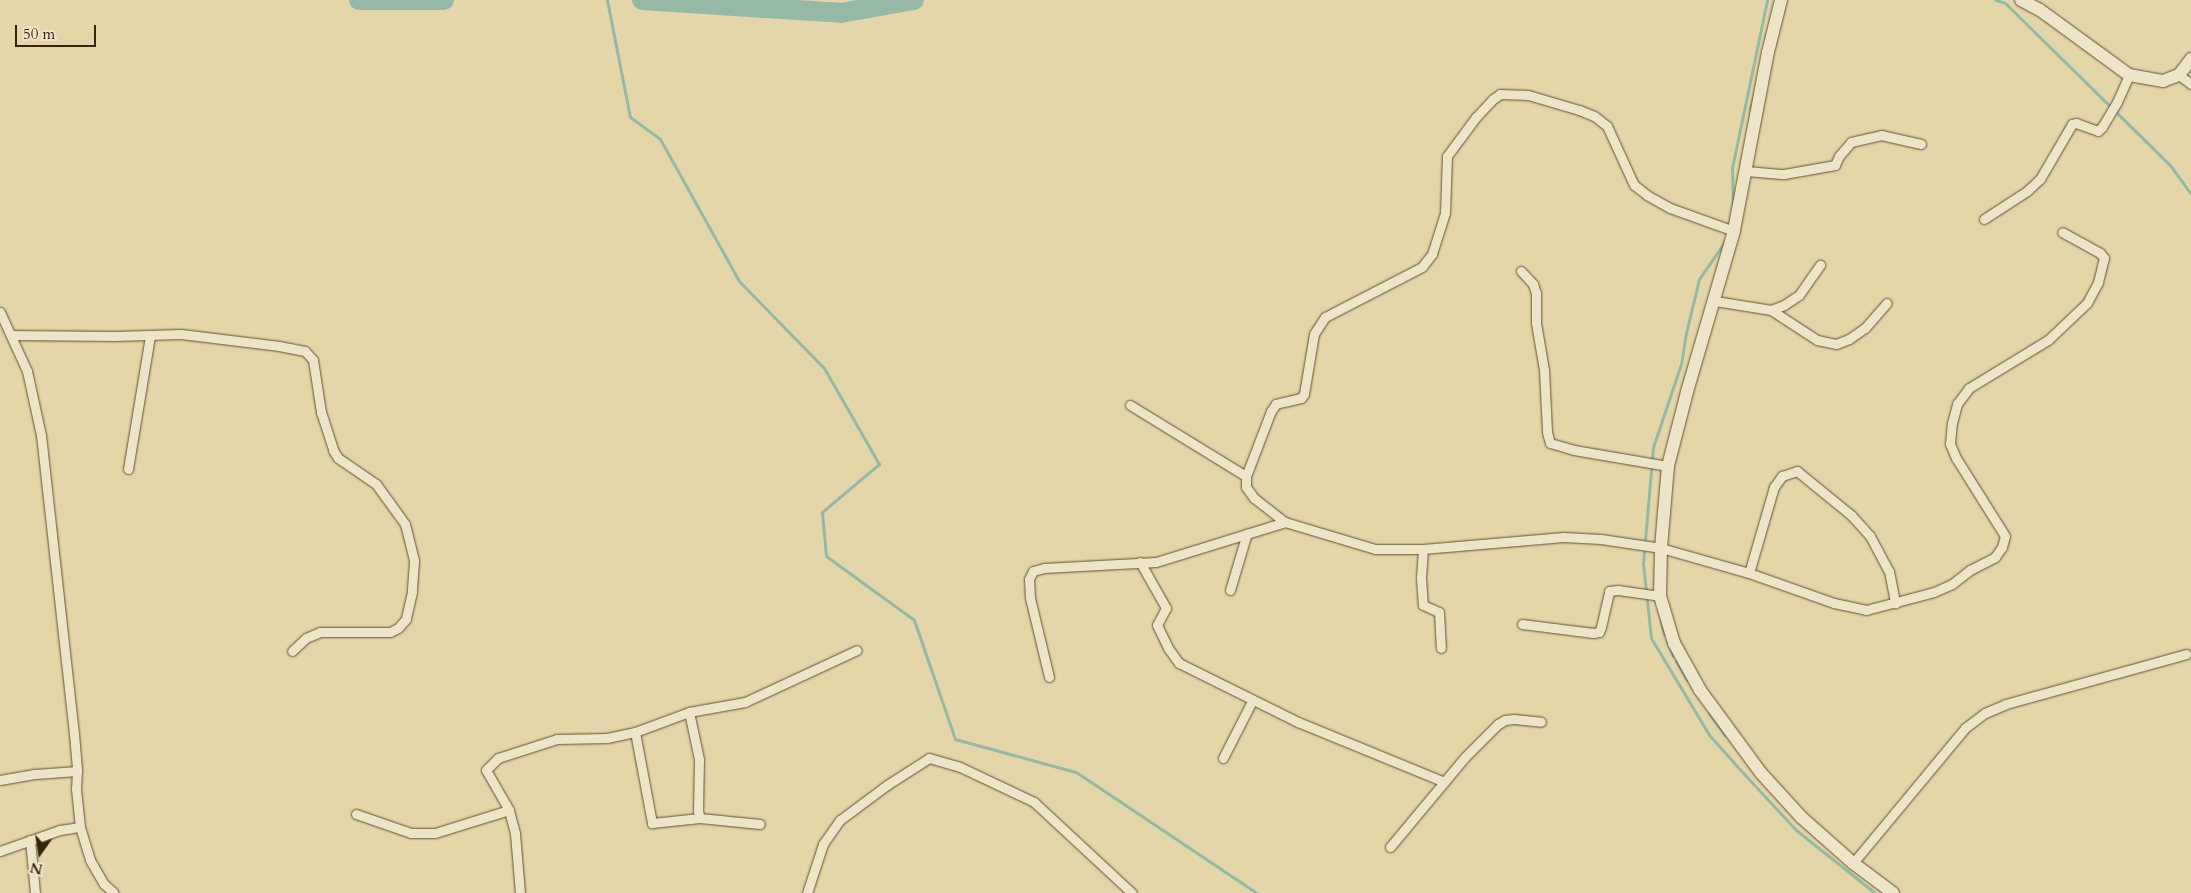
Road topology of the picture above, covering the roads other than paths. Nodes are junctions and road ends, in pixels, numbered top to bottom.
1 (1781, 0) edge
2 (2021, 0) edge
3 (2191, 59) edge
4 (2179, 74) junction
5 (2129, 75) junction
6 (2191, 84) edge
7 (1921, 144) dead end
8 (1746, 170) junction
9 (1984, 220) dead end
10 (1734, 231) junction
11 (2062, 232) dead end
12 (1820, 265) dead end
13 (1521, 271) dead end
14 (1715, 300) junction
15 (1887, 303) dead end
16 (1771, 310) junction
17 (0, 312) edge
18 (11, 334) junction
19 (150, 336) junction
20 (1130, 405) dead end
21 (1668, 466) junction
22 (128, 469) dead end
23 (1246, 476) junction
24 (1285, 522) junction
25 (1247, 534) junction
26 (1661, 548) junction
27 (1423, 549) junction
28 (1140, 562) junction
29 (1749, 573) junction
30 (1230, 590) dead end
31 (1660, 596) junction
32 (1895, 603) junction
33 (1522, 624) dead end
34 (1441, 648) dead end
35 (857, 650) dead end
36 (292, 651) dead end
37 (2186, 654) dead end
38 (1049, 677) dead end
39 (1252, 701) junction
40 (689, 712) junction
41 (1541, 722) dead end
42 (635, 732) junction
43 (1223, 758) dead end
44 (77, 771) junction
45 (0, 780) edge
46 (1444, 782) junction
47 (509, 810) junction
48 (356, 814) dead end
49 (700, 818) junction
50 (760, 824) dead end
51 (80, 827) junction
52 (30, 840) junction
53 (1390, 847) dead end
54 (0, 851) edge
55 (1853, 863) junction
56 (35, 893) edge
57 (114, 893) edge
58 (520, 893) edge
59 (807, 893) edge
60 (1132, 893) edge
61 (1893, 893) edge

1 - 8 main road
2 - 5 main road
3 - 4 main road
4 - 5 main road
4 - 6 street
5 - 9 street
7 - 8 street
8 - 10 main road
10 - 14 main road
10 - 23 street
11 - 32 street
12 - 16 street
13 - 21 street
14 - 16 street
14 - 21 main road
15 - 16 street
17 - 18 street
18 - 19 street
18 - 44 street
19 - 22 street
19 - 36 street
20 - 23 street
21 - 26 main road
23 - 24 street
24 - 25 street
24 - 27 street
25 - 28 street
25 - 30 street
26 - 27 street
26 - 29 street
26 - 31 main road
27 - 34 street
28 - 38 street
28 - 39 street
29 - 32 street
29 - 32 street
31 - 33 street
31 - 55 main road
35 - 40 street
37 - 55 street
39 - 43 street
39 - 46 street
40 - 42 street
40 - 49 street
41 - 46 street
42 - 47 street
42 - 49 street
44 - 45 street
44 - 51 street
46 - 53 street
47 - 48 street
47 - 58 street
49 - 50 street
51 - 52 street
51 - 57 street
52 - 54 street
52 - 56 street
55 - 61 main road
59 - 60 street

